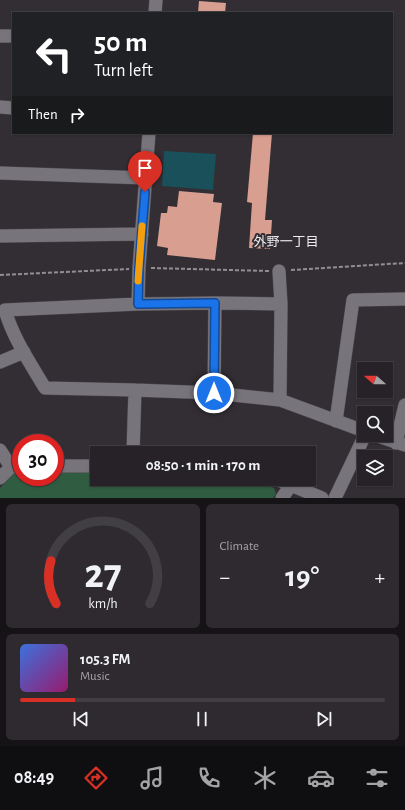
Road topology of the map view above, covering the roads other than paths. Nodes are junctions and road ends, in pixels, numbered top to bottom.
1 (156, 0) edge
2 (155, 12) edge
3 (0, 36) edge
4 (12, 36) edge
5 (0, 107) edge
6 (12, 108) edge
7 (149, 134) edge
8 (0, 173) edge
9 (146, 178) junction
10 (142, 234) junction
11 (0, 236) edge
12 (279, 271) road end
13 (405, 299) edge
14 (215, 303) junction
15 (138, 304) junction
16 (281, 304) junction
17 (24, 352) junction
18 (0, 362) edge
19 (135, 390) junction
20 (214, 393) junction
21 (280, 400) junction
22 (405, 405) edge
23 (336, 421) junction
24 (357, 428) edge
25 (362, 442) edge
26 (401, 444) edge
27 (134, 446) edge
28 (0, 450) edge
29 (12, 463) edge
30 (64, 466) edge
31 (90, 466) edge
32 (12, 470) edge
33 (0, 478) edge
34 (289, 486) edge
35 (292, 486) edge
36 (282, 498) edge
37 (322, 498) edge
38 (335, 498) edge

1 - 2 street
3 - 4 street
5 - 6 street
7 - 9 street
8 - 9 street
9 - 10 street
10 - 11 street
10 - 15 street
12 - 16 street
13 - 23 street
14 - 15 street
14 - 16 street
14 - 20 street
15 - 17 street
16 - 21 street
17 - 18 street
17 - 19 street
19 - 20 street
19 - 27 street
20 - 21 street
21 - 23 street
22 - 26 street
23 - 24 street
25 - 38 street
28 - 29 street
30 - 31 street
32 - 33 street
34 - 36 street
35 - 37 street

